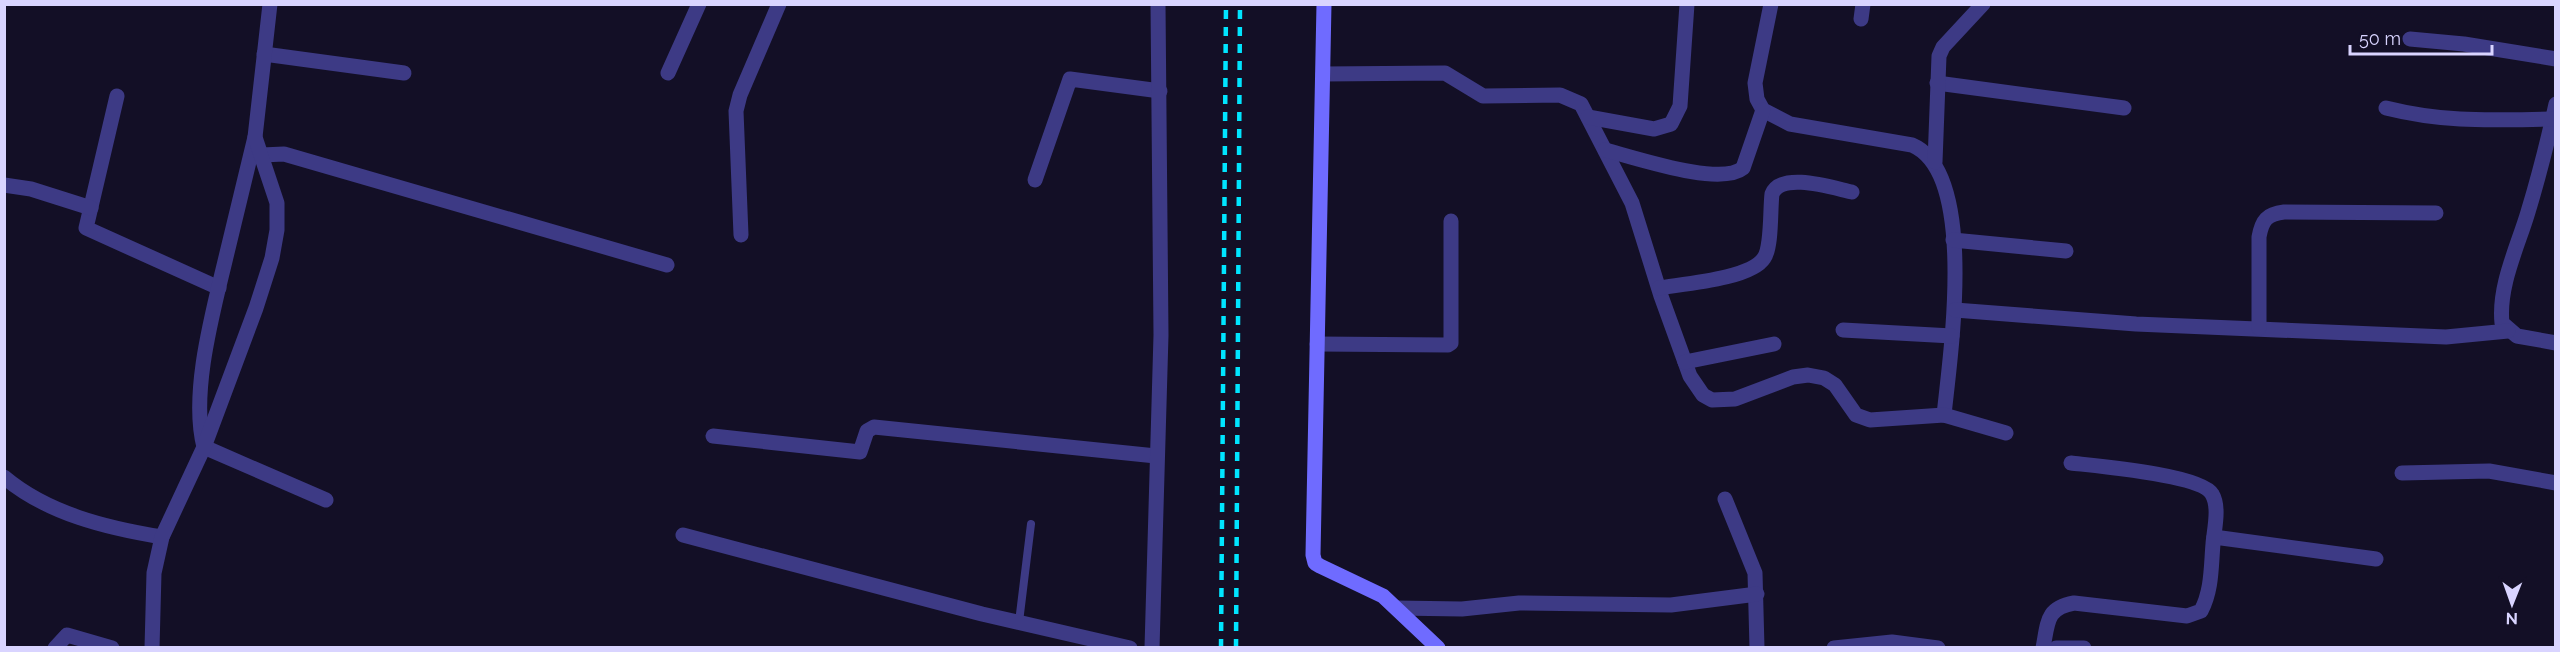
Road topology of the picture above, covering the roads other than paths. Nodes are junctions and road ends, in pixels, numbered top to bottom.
1 (270, 4) edge
2 (699, 4) edge
3 (778, 4) edge
4 (1158, 4) edge
5 (1324, 4) edge
6 (1687, 4) edge
7 (1771, 4) edge
8 (1983, 4) edge
9 (2410, 39) dead end
10 (264, 54) junction
11 (2556, 59) edge
12 (404, 73) dead end
13 (668, 74) dead end
14 (1323, 74) junction
15 (1937, 83) junction
16 (1160, 91) junction
17 (117, 96) dead end
18 (2124, 108) dead end
19 (2386, 108) dead end
20 (1763, 110) junction
21 (2554, 111) edge
22 (1588, 117) junction
23 (255, 137) junction
24 (1605, 150) junction
25 (262, 155) junction
26 (1935, 162) junction
27 (1035, 180) dead end
28 (4, 185) edge
29 (1852, 192) dead end
30 (91, 208) junction
31 (2436, 213) dead end
32 (1451, 221) dead end
33 (741, 235) dead end
34 (1953, 240) junction
35 (2066, 251) dead end
36 (667, 265) dead end
37 (219, 288) junction
38 (1659, 288) junction
39 (1955, 310) junction
40 (2259, 328) junction
41 (1843, 330) dead end
42 (2508, 331) junction
43 (1952, 336) junction
44 (1317, 344) junction
45 (1774, 344) dead end
46 (2556, 344) edge
47 (1685, 362) junction
48 (1944, 415) junction
49 (2006, 434) dead end
50 (713, 436) dead end
51 (204, 447) junction
52 (1156, 456) junction
53 (2071, 463) dead end
54 (2402, 473) dead end
55 (4, 477) edge
56 (2556, 483) edge
57 (1725, 499) dead end
58 (326, 500) dead end
59 (1031, 524) dead end
60 (683, 536) dead end
61 (162, 537) junction
62 (2214, 537) junction
63 (2376, 559) dead end
64 (1757, 594) junction
65 (1397, 608) junction
66 (1019, 622) junction
67 (1929, 646) edge
68 (152, 647) edge
69 (55, 648) edge
70 (112, 648) edge
71 (1130, 648) edge
72 (1152, 648) edge
73 (1438, 648) edge
74 (1757, 648) edge
75 (1834, 648) edge
76 (2043, 648) edge
77 (2056, 648) edge
78 (2084, 648) edge

1 - 10 street
2 - 13 street
3 - 33 street
4 - 16 street
5 - 14 street
6 - 22 street
7 - 20 street
8 - 15 street
9 - 11 street
10 - 12 street
10 - 23 street
14 - 22 street
14 - 44 street
15 - 18 street
15 - 26 street
16 - 27 street
16 - 52 street
17 - 30 street
19 - 21 street
20 - 24 street
20 - 26 street
21 - 42 street
22 - 24 street
23 - 25 street
23 - 37 street
24 - 38 street
25 - 36 street
25 - 51 street
26 - 34 street
28 - 30 street
29 - 38 street
30 - 37 street
31 - 40 street
32 - 44 street
34 - 35 street
34 - 39 street
37 - 51 street
38 - 47 street
39 - 40 street
39 - 43 street
40 - 42 street
41 - 43 street
42 - 46 street
43 - 48 street
44 - 65 street
45 - 47 street
47 - 48 street
48 - 49 street
50 - 52 street
51 - 58 street
51 - 61 street
52 - 72 street
53 - 62 street
54 - 56 street
55 - 61 street
57 - 64 street
59 - 66 lane
60 - 66 street
61 - 68 street
62 - 63 street
62 - 76 street
64 - 65 street
64 - 74 street
65 - 73 street
66 - 71 street
67 - 75 street
69 - 70 street
77 - 78 street

